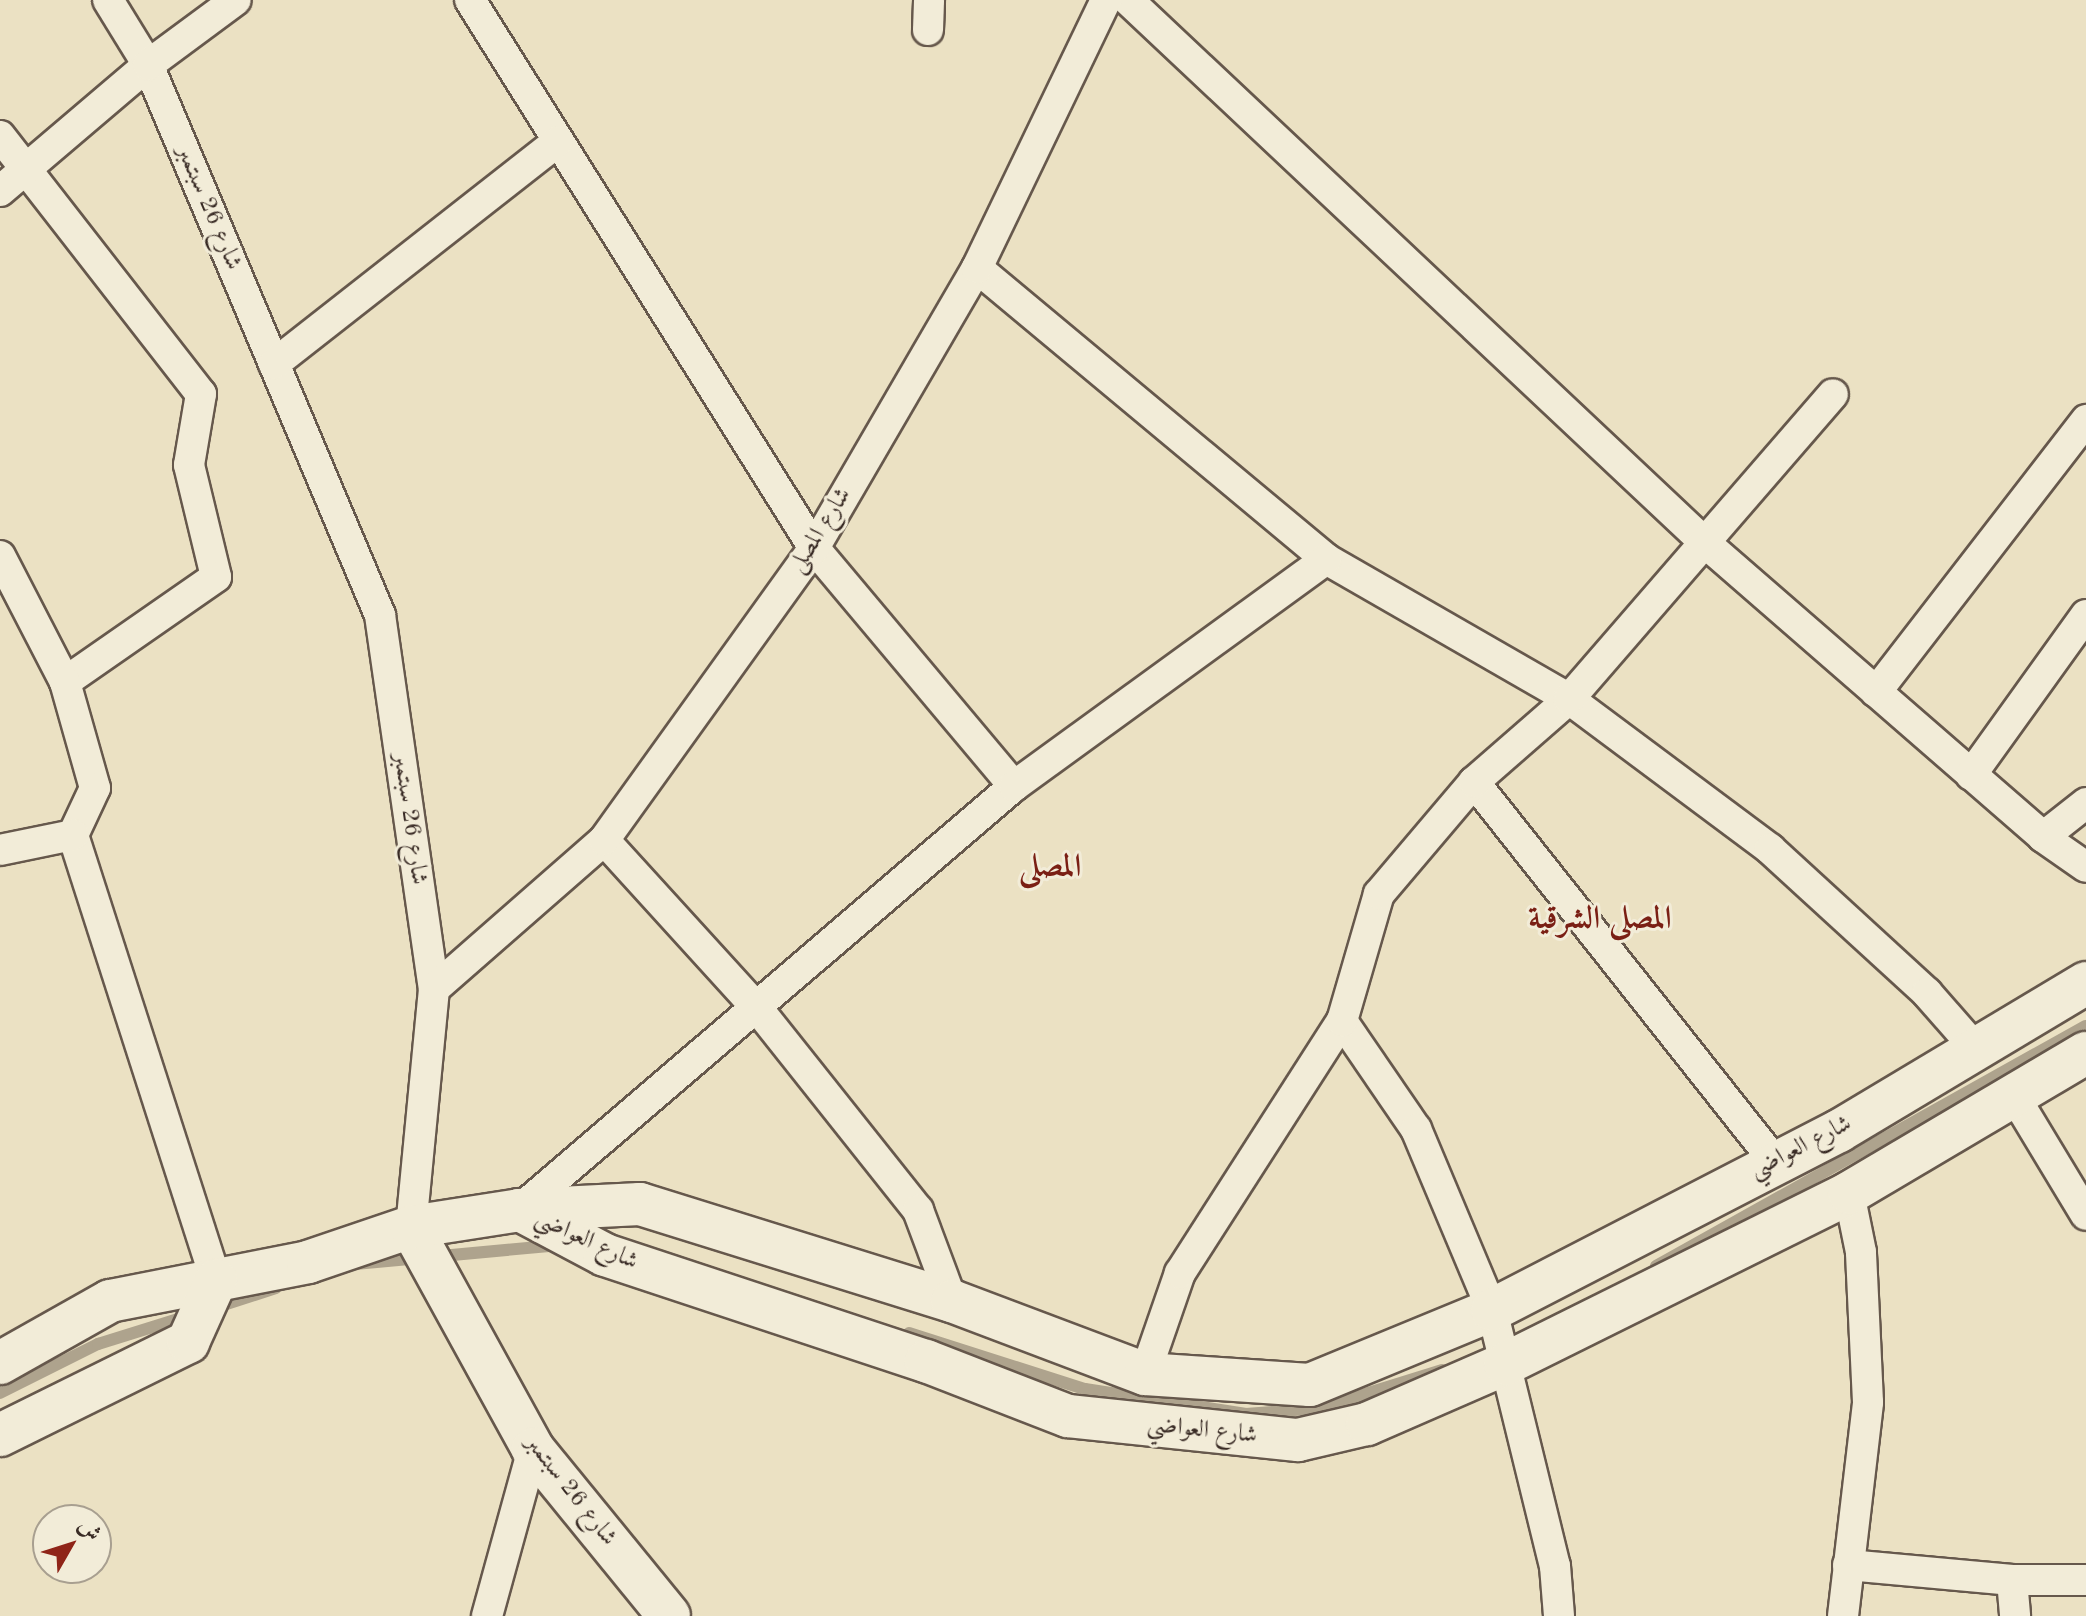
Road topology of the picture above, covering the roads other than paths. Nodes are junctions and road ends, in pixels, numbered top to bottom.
1 (108, 0) edge
2 (236, 0) edge
3 (470, 0) edge
4 (1106, 0) edge
5 (1128, 0) edge
6 (148, 65) junction
7 (0, 136) edge
8 (557, 142) junction
9 (27, 171) junction
10 (0, 191) edge
11 (977, 268) junction
12 (274, 364) junction
13 (1833, 394) dead end
14 (2086, 420) edge
15 (1703, 541) junction
16 (814, 548) junction
17 (0, 556) edge
18 (1326, 559) junction
19 (2086, 615) edge
20 (65, 682) junction
21 (1876, 692) junction
22 (1569, 699) junction
23 (1971, 775) junction
24 (1474, 782) junction
25 (1014, 786) junction
26 (2086, 803) edge
27 (73, 835) junction
28 (2043, 837) junction
29 (604, 840) junction
30 (0, 850) edge
31 (2086, 867) edge
32 (2086, 983) edge
33 (434, 989) junction
34 (758, 1009) junction
35 (1342, 1021) junction
36 (1978, 1051) junction
37 (2086, 1053) edge
38 (2013, 1094) junction
39 (1774, 1161) junction
40 (1849, 1193) junction
41 (519, 1210) junction
42 (2086, 1215) edge
43 (411, 1227) junction
44 (216, 1280) junction
45 (952, 1301) junction
46 (1492, 1310) junction
47 (0, 1363) edge
48 (1505, 1364) junction
49 (1145, 1374) junction
50 (0, 1435) edge
51 (533, 1449) junction
52 (1848, 1565) junction
53 (2012, 1580) junction
54 (2086, 1580) edge
55 (487, 1616) edge
56 (669, 1616) edge
57 (1559, 1616) edge
58 (1843, 1616) edge
59 (2015, 1616) edge

1 - 6 street, شارع 26 سبتمبر
2 - 6 street
3 - 8 street
4 - 11 street, شارع المصلى
5 - 15 street
6 - 9 street
6 - 12 street, شارع 26 سبتمبر
7 - 9 street
8 - 12 street
8 - 16 street
9 - 10 street
9 - 20 street
11 - 16 street, شارع المصلى
11 - 18 street
12 - 33 street, شارع 26 سبتمبر
13 - 15 street
14 - 21 street
15 - 21 street
15 - 22 street
16 - 25 street
16 - 29 street, شارع المصلى
17 - 20 street
18 - 22 street
18 - 25 street
19 - 23 street
20 - 27 street
21 - 23 street
22 - 24 street
22 - 36 street
23 - 28 street
24 - 35 street
24 - 39 street
25 - 34 street
26 - 28 street
27 - 30 street
27 - 44 street
28 - 31 street
29 - 33 street, شارع المصلى
29 - 34 street
32 - 36 main road, شارع العواضي
33 - 43 street, شارع 26 سبتمبر
34 - 41 street
34 - 45 street
35 - 46 street
35 - 49 street
36 - 39 main road, شارع العواضي
37 - 38 main road, شارع العواضي
38 - 40 main road, شارع العواضي
38 - 42 street
39 - 46 main road, شارع العواضي
40 - 48 main road, شارع العواضي
40 - 52 street
41 - 43 main road
41 - 45 main road, شارع العواضي
41 - 48 main road, شارع العواضي
43 - 44 main road
43 - 51 main road, شارع 26 سبتمبر
44 - 47 main road
44 - 50 main road
45 - 49 main road, شارع العواضي
46 - 48 street
46 - 49 main road, شارع العواضي
48 - 57 street
51 - 55 street
51 - 56 main road, شارع 26 سبتمبر
52 - 53 street
52 - 58 street
53 - 54 street
53 - 59 street

